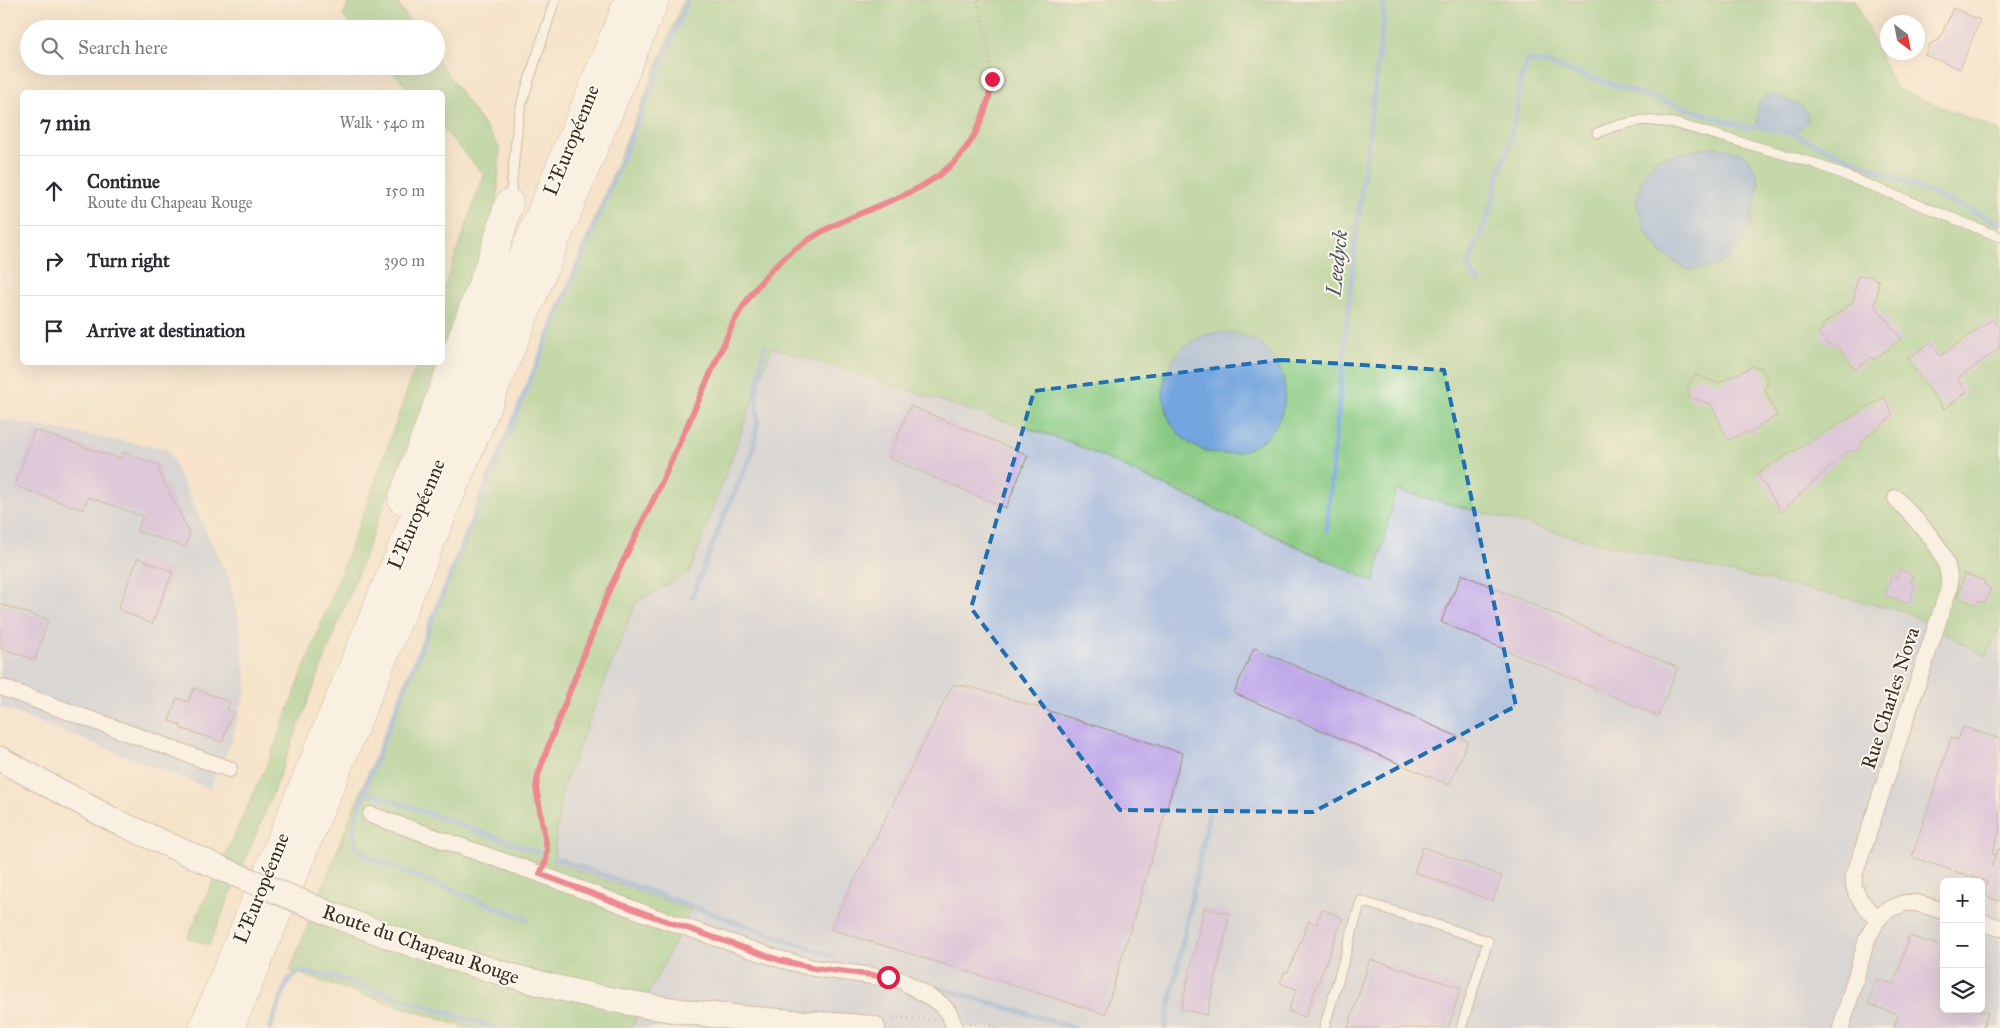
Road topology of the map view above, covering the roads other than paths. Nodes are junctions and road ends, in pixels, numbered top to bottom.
1 (555, 0) edge
2 (629, 0) edge
3 (656, 0) edge
4 (1597, 134) dead end
5 (509, 203) joint
6 (2000, 237) edge
7 (1896, 498) dead end
8 (0, 687) edge
9 (0, 759) edge
10 (229, 769) dead end
11 (371, 816) dead end
12 (1940, 910) edge
13 (1878, 919) junction
14 (1984, 923) edge
15 (2000, 928) edge
16 (242, 935) junction
17 (878, 1022) edge
18 (954, 1025) edge
19 (203, 1028) edge
20 (230, 1028) edge
21 (1324, 1028) edge
22 (1461, 1028) edge
23 (1841, 1028) edge

1 - 5 lane
2 - 16 highway, L'Européenne
3 - 20 highway, L'Européenne
4 - 6 lane
5 - 16 highway
7 - 13 street, Rue Charles Nova
8 - 10 street
9 - 17 street, Route du Chapeau Rouge, bridge
11 - 18 street
12 - 13 street
13 - 23 street
14 - 15 street
16 - 19 highway, L'Européenne
21 - 22 lane

